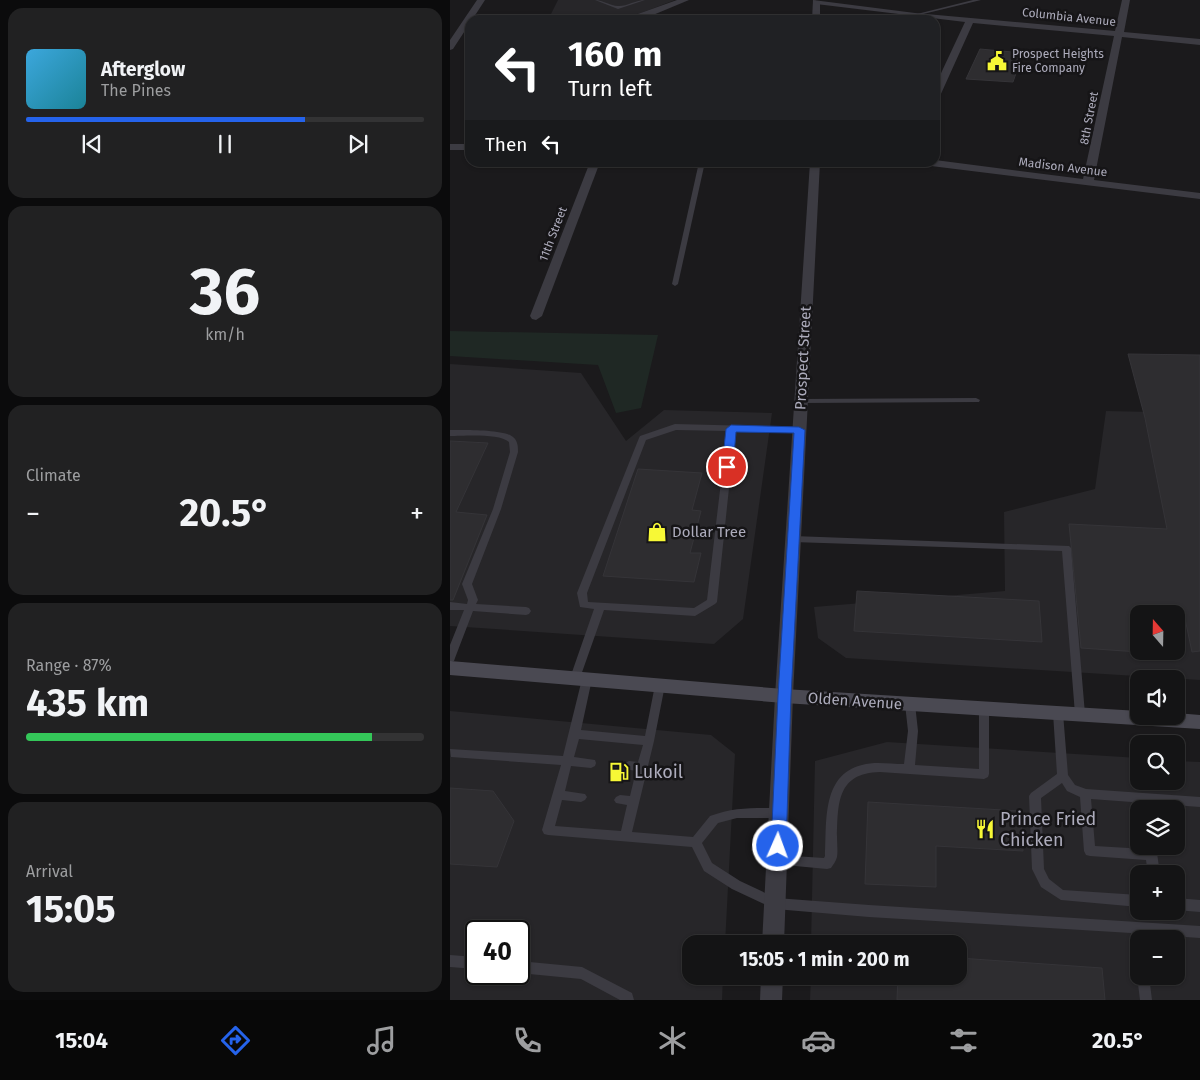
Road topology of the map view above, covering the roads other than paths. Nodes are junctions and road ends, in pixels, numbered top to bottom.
1 (481, 0) edge
2 (597, 0) edge
3 (643, 0) edge
4 (685, 0) edge
5 (979, 0) edge
6 (1126, 0) edge
7 (816, 1) edge
8 (470, 15) edge
9 (645, 15) edge
10 (816, 15) edge
11 (915, 15) joint
12 (940, 17) edge
13 (970, 20) junction
14 (465, 23) edge
15 (1118, 34) junction
16 (454, 38) edge
17 (1200, 42) edge
18 (450, 48) edge
19 (940, 85) edge
20 (450, 146) edge
21 (465, 147) edge
22 (940, 164) edge
23 (593, 167) edge
24 (701, 167) edge
25 (815, 167) edge
26 (1088, 182) junction
27 (1200, 196) edge
28 (675, 284) dead end
29 (536, 316) dead end
30 (976, 400) dead end
31 (801, 402) junction
32 (731, 429) junction
33 (799, 430) junction
34 (450, 433) edge
35 (643, 438) joint
36 (793, 539) junction
37 (450, 606) edge
38 (470, 608) junction
39 (600, 608) junction
40 (526, 611) dead end
41 (450, 658) edge
42 (450, 668) edge
43 (581, 679) junction
44 (660, 685) junction
45 (784, 696) junction
46 (910, 704) junction
47 (984, 709) junction
48 (1058, 713) junction
49 (1080, 714) junction
50 (1200, 722) edge
51 (575, 734) junction
52 (649, 741) junction
53 (451, 753) edge
54 (568, 761) junction
55 (591, 763) dead end
56 (629, 766) dead end
57 (642, 767) junction
58 (909, 769) junction
59 (1063, 776) junction
60 (1084, 794) junction
61 (558, 795) junction
62 (581, 797) dead end
63 (620, 800) dead end
64 (633, 801) junction
65 (1130, 801) edge
66 (1185, 802) edge
67 (1200, 802) edge
68 (780, 813) junction
69 (625, 836) junction
70 (696, 842) junction
71 (1130, 851) edge
72 (778, 860) junction
73 (1130, 900) edge
74 (775, 903) junction
75 (1185, 905) edge
76 (1200, 906) edge
77 (1136, 929) joint
78 (1200, 932) edge
79 (774, 935) edge
80 (450, 961) edge
81 (465, 962) edge
82 (530, 968) edge
83 (772, 985) edge
84 (1144, 985) edge
85 (628, 1000) edge
86 (771, 1000) edge
87 (1146, 1000) edge

1 - 8 street
2 - 3 lane
4 - 9 street
5 - 11 lane
6 - 15 street, 8th Street
7 - 10 street
7 - 11 street, Columbia Avenue
12 - 13 street, Columbia Avenue
13 - 15 street, Columbia Avenue
13 - 19 street
14 - 16 street
15 - 17 street, Columbia Avenue
15 - 26 street, 8th Street
16 - 18 street
20 - 21 street
22 - 26 street, Madison Avenue
23 - 29 street, 11th Street
24 - 28 lane
25 - 31 street, Prospect Street
26 - 27 street, Madison Avenue
30 - 31 lane
31 - 33 street, Prospect Street
32 - 33 lane
32 - 35 lane
32 - 39 lane
33 - 36 street, Prospect Street
34 - 38 lane
35 - 39 lane
36 - 45 street, Prospect Street
36 - 49 lane
37 - 38 lane
38 - 40 lane
38 - 41 lane
39 - 43 lane
42 - 43 main road, Olden Avenue
43 - 44 main road, Olden Avenue
43 - 51 lane
44 - 45 main road, Olden Avenue
44 - 52 lane
45 - 46 main road, Olden Avenue
45 - 68 street, Prospect Street
46 - 47 main road, Olden Avenue
46 - 58 lane
47 - 48 main road, Olden Avenue
47 - 58 lane
48 - 49 main road, Olden Avenue
48 - 59 lane
49 - 50 main road, Olden Avenue
51 - 52 lane
51 - 54 lane
52 - 57 lane
53 - 54 lane
54 - 55 lane
54 - 61 lane
56 - 57 lane
57 - 64 lane
58 - 72 lane
59 - 60 lane
59 - 73 lane
60 - 65 lane
60 - 71 lane
61 - 62 lane
61 - 69 lane
63 - 64 lane
64 - 69 lane
66 - 67 lane
68 - 70 lane
68 - 72 street, Prospect Street
69 - 70 lane
70 - 74 lane
72 - 74 street, Prospect Street
74 - 77 lane
74 - 79 street, Prospect Street
75 - 76 lane
77 - 78 lane
80 - 81 lane
82 - 85 lane
83 - 86 street
84 - 87 lane

